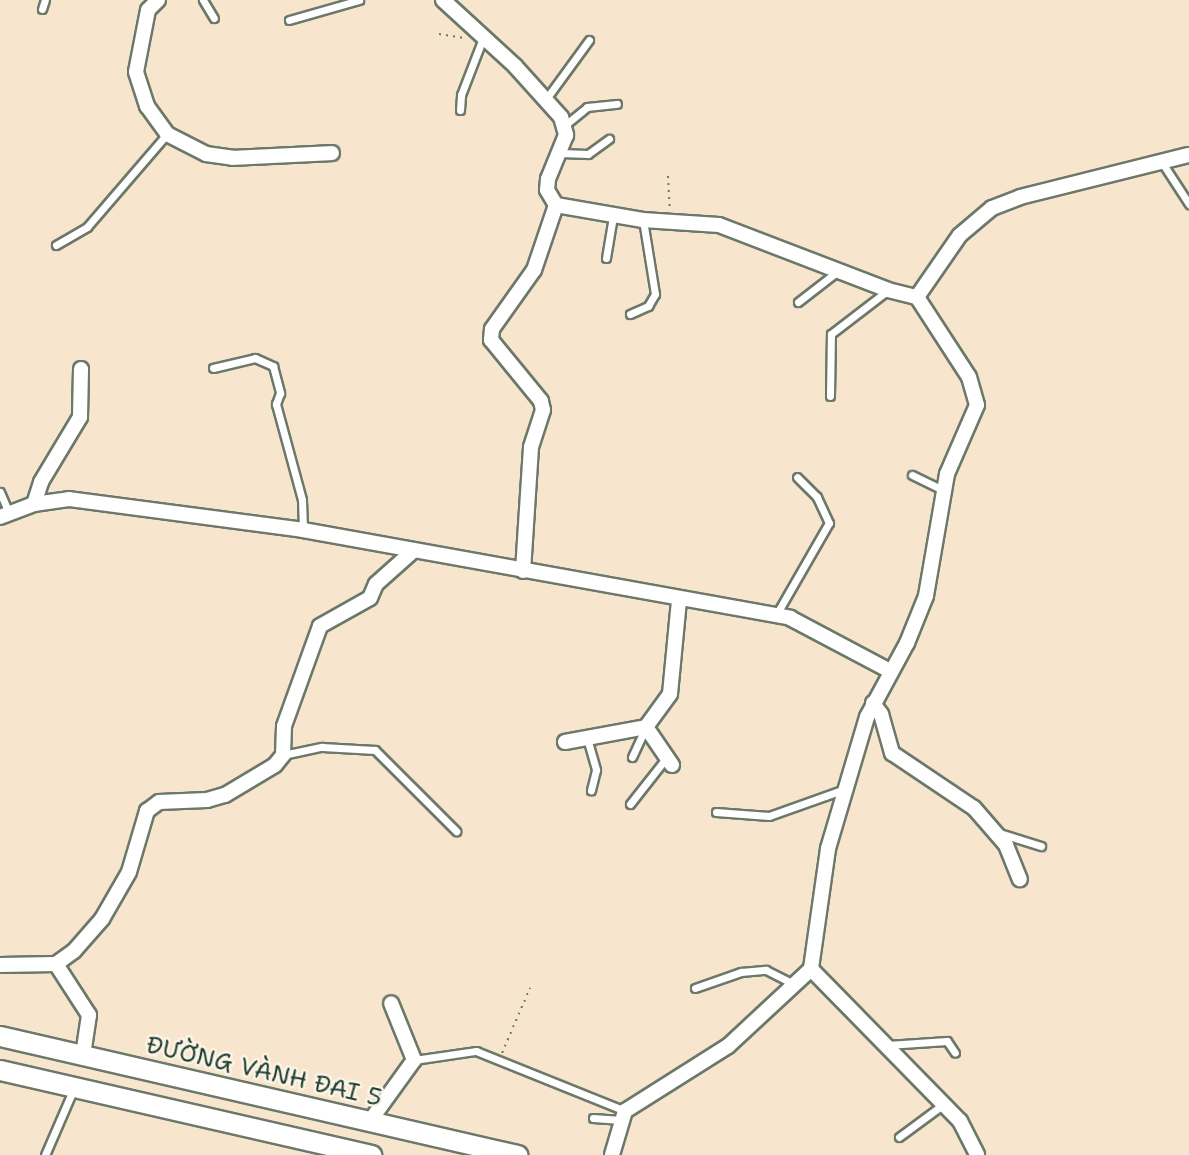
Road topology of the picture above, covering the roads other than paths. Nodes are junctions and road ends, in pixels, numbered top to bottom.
1 (45, 0) edge
2 (158, 0) edge
3 (203, 0) edge
4 (332, 0) edge
5 (359, 0) edge
6 (443, 0) edge
7 (339, 6) junction
8 (41, 9) dead end
9 (214, 18) dead end
10 (289, 20) dead end
11 (482, 39) junction
12 (589, 40) dead end
13 (546, 100) junction
14 (617, 104) dead end
15 (460, 110) dead end
16 (565, 125) junction
17 (167, 134) junction
18 (609, 139) dead end
19 (332, 153) dead end
20 (560, 153) junction
21 (1189, 155) edge
22 (1163, 164) junction
23 (1189, 204) edge
24 (556, 205) junction
25 (613, 216) junction
26 (643, 220) junction
27 (56, 245) dead end
28 (606, 258) dead end
29 (839, 271) junction
30 (888, 290) junction
31 (917, 297) junction
32 (798, 302) dead end
33 (630, 314) dead end
34 (213, 368) dead end
35 (81, 369) dead end
36 (830, 396) dead end
37 (912, 475) dead end
38 (797, 477) dead end
39 (944, 490) junction
40 (0, 492) edge
41 (34, 504) junction
42 (5, 516) edge
43 (303, 530) junction
44 (414, 551) junction
45 (523, 571) junction
46 (679, 600) junction
47 (776, 616) junction
48 (890, 671) junction
49 (873, 703) junction
50 (646, 727) junction
51 (587, 737) junction
52 (565, 742) dead end
53 (283, 755) junction
54 (632, 757) dead end
55 (670, 761) joint
56 (846, 788) junction
57 (591, 790) dead end
58 (630, 804) dead end
59 (716, 812) dead end
60 (456, 831) dead end
61 (998, 833) junction
62 (1041, 846) dead end
63 (1020, 880) dead end
64 (56, 964) junction
65 (0, 965) edge
66 (811, 969) junction
67 (796, 985) junction
68 (695, 988) dead end
69 (391, 1003) dead end
70 (0, 1036) edge
71 (886, 1045) junction
72 (955, 1053) dead end
73 (83, 1055) junction
74 (414, 1060) junction
75 (0, 1070) edge
76 (74, 1087) junction
77 (942, 1106) junction
78 (623, 1115) junction
79 (593, 1118) dead end
80 (370, 1121) junction
81 (899, 1137) dead end
82 (45, 1155) edge
83 (371, 1155) edge
84 (517, 1155) edge
85 (612, 1155) edge
86 (977, 1155) edge

1 - 8 lane
2 - 17 street
3 - 9 lane
4 - 7 lane
5 - 7 lane
6 - 11 street
7 - 10 lane
11 - 13 street
11 - 15 lane
12 - 13 lane
13 - 16 street
14 - 16 lane
16 - 20 street
17 - 19 street
17 - 27 lane
18 - 20 lane
20 - 24 street
21 - 22 street
22 - 23 lane
22 - 31 street
24 - 25 street
24 - 45 street
25 - 26 street
25 - 28 lane
26 - 29 street
26 - 33 lane
29 - 30 street
29 - 32 lane
30 - 31 street
30 - 36 lane
31 - 39 street
34 - 43 lane
35 - 41 street
37 - 39 lane
38 - 47 lane
39 - 48 street
40 - 42 lane
41 - 42 street
41 - 43 street
43 - 44 street
44 - 45 street
44 - 53 street
45 - 46 street
46 - 47 street
46 - 50 street
47 - 48 street
48 - 49 street
49 - 56 street
49 - 61 street
50 - 51 street
50 - 54 lane
50 - 55 street
51 - 52 street
51 - 57 lane
53 - 60 lane
53 - 64 street
55 - 58 lane
56 - 59 lane
56 - 66 street
61 - 62 lane
61 - 63 street
64 - 65 street
64 - 73 street
66 - 67 street
66 - 71 street
67 - 68 lane
67 - 78 street
69 - 74 street
70 - 73 main road, ĐƯỜNG VÀNH ĐAI 5
71 - 72 lane
71 - 77 street
73 - 80 main road, ĐƯỜNG VÀNH ĐAI 5
74 - 78 lane
74 - 80 street
75 - 76 main road
76 - 82 lane
76 - 83 main road
77 - 81 lane
77 - 86 street
78 - 79 lane
78 - 85 street
80 - 84 main road, ĐƯỜNG VÀNH ĐAI 5

